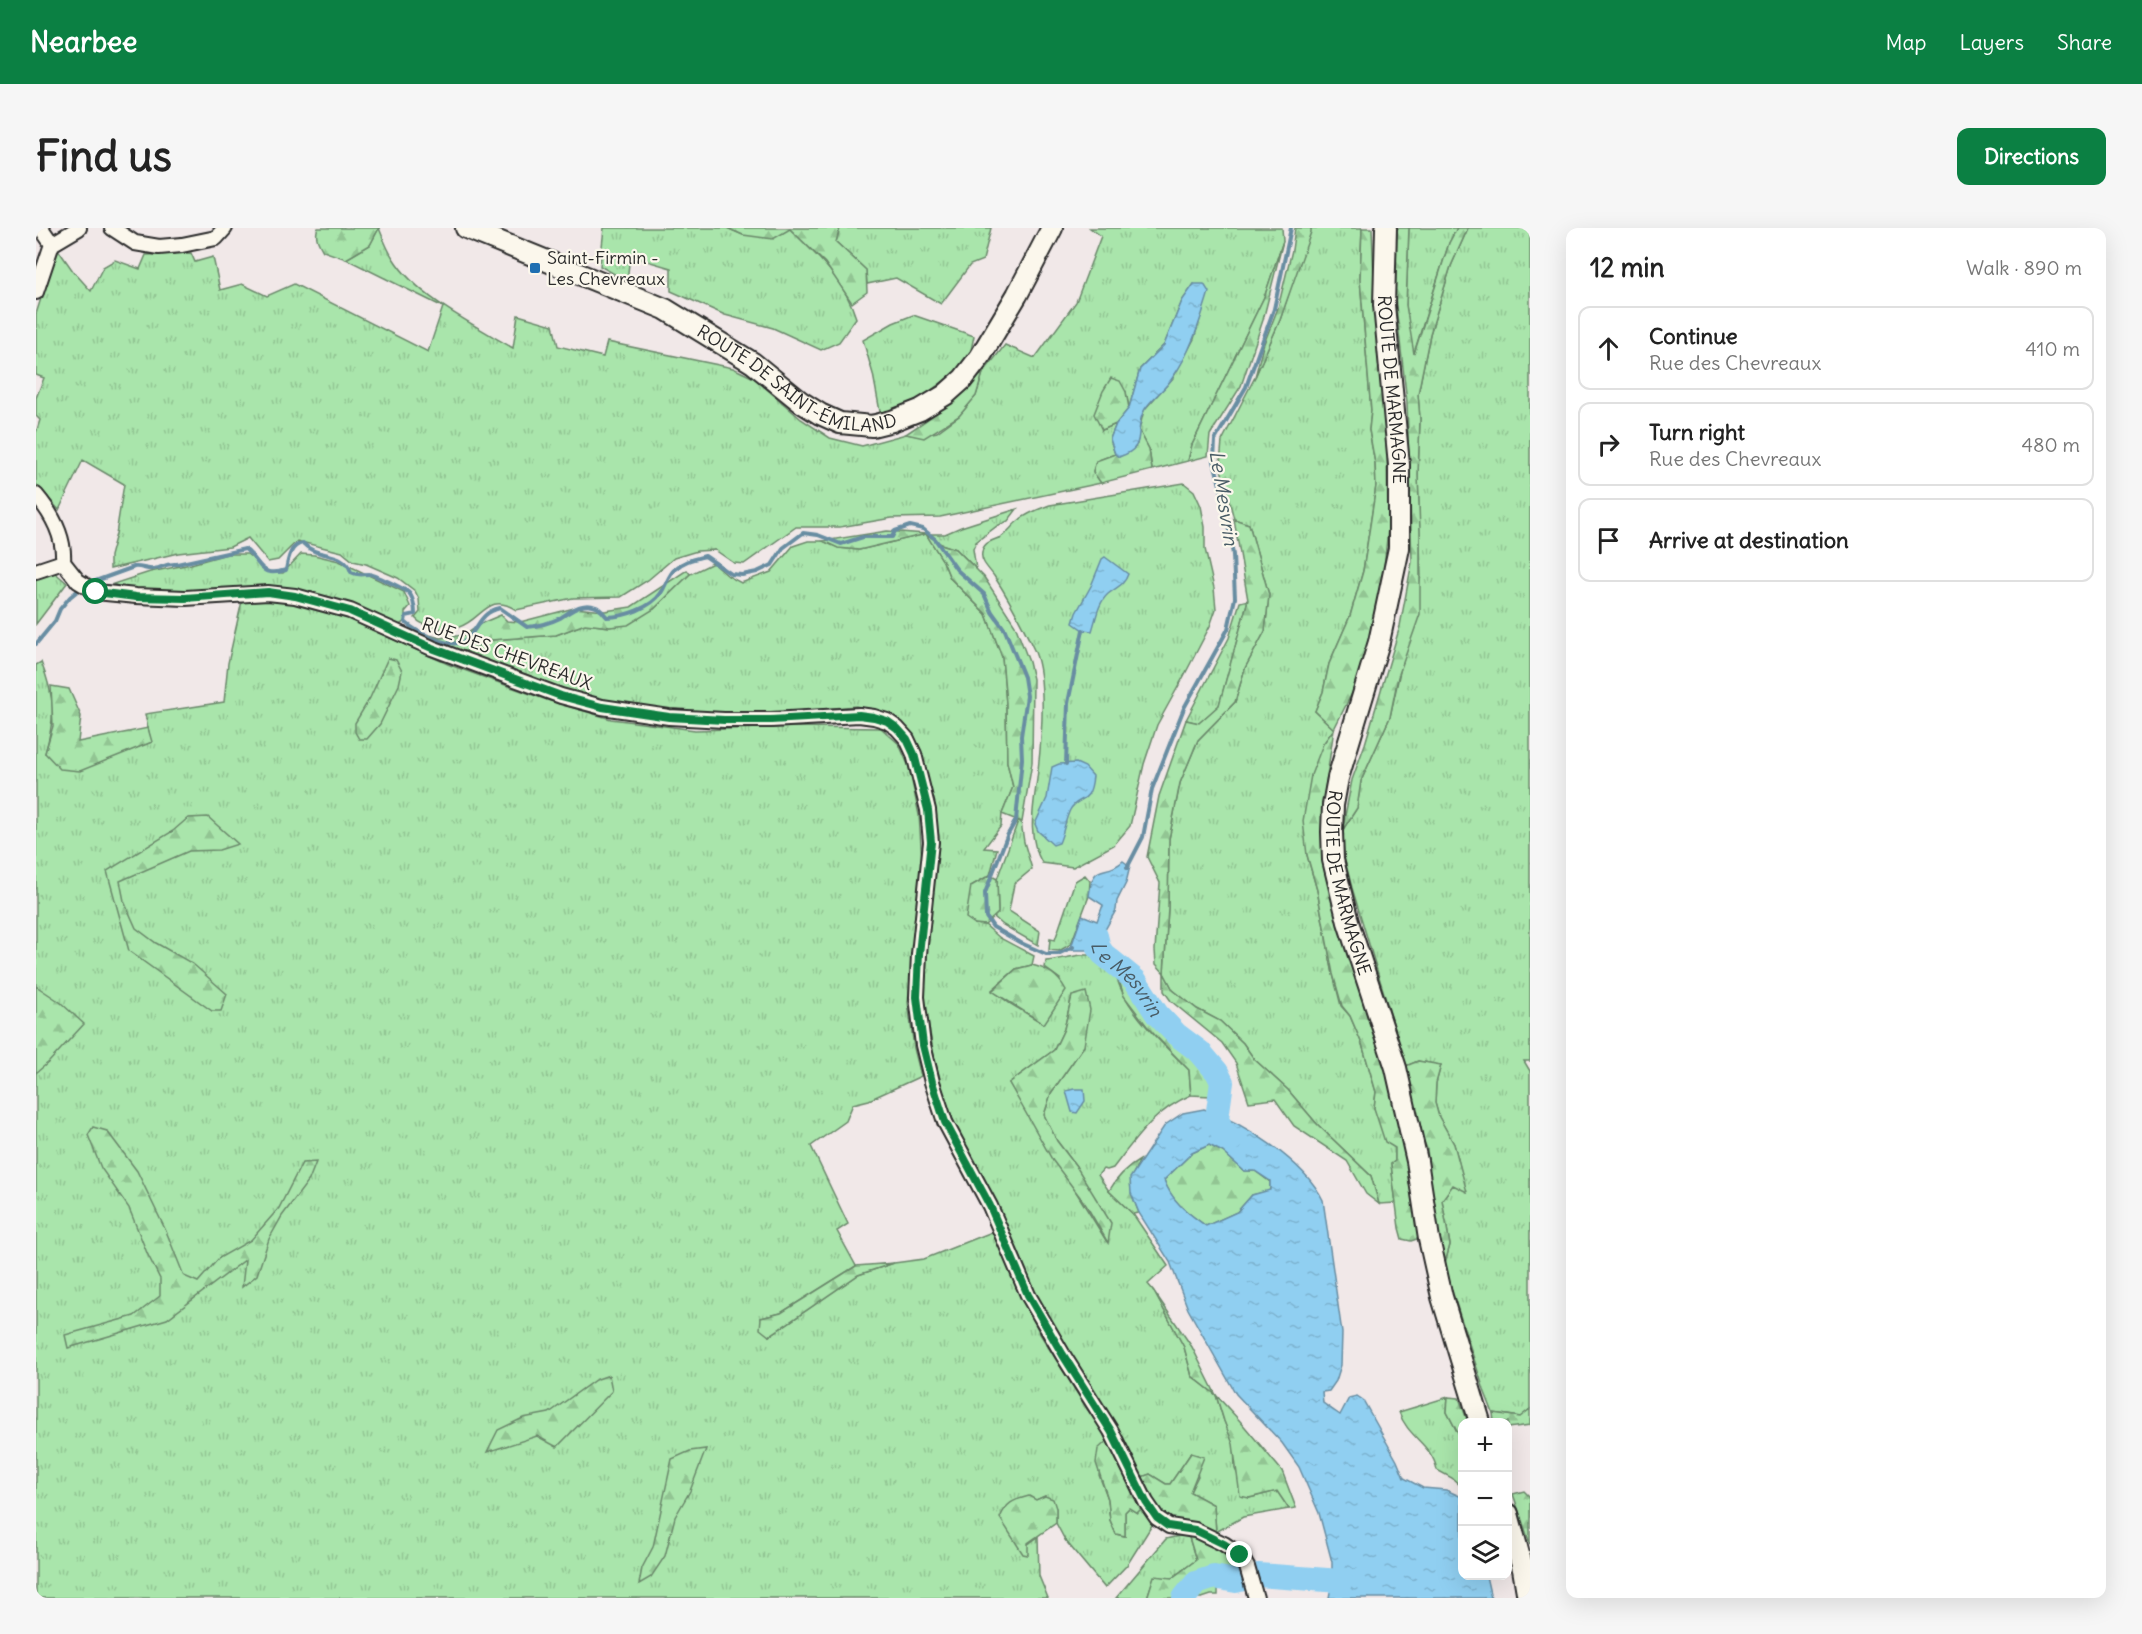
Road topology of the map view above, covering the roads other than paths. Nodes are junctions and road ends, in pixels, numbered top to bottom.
1 (41, 228) edge
2 (79, 228) edge
3 (112, 228) edge
4 (225, 228) edge
5 (466, 228) edge
6 (1052, 228) edge
7 (1386, 228) edge
8 (52, 244) junction
9 (36, 292) edge
10 (36, 495) edge
11 (63, 562) junction
12 (36, 571) edge
13 (1479, 1418) edge
14 (1511, 1526) edge
15 (1254, 1592) edge
16 (1528, 1598) edge

1 - 8 street
2 - 8 street
3 - 4 street
5 - 6 main road, ROUTE DE SAINT-ÉMILAND
7 - 13 main road, ROUTE DE MARMAGNE
8 - 9 street
10 - 11 street
11 - 12 street
11 - 15 street, RUE DES CHEVREAUX
14 - 16 main road

